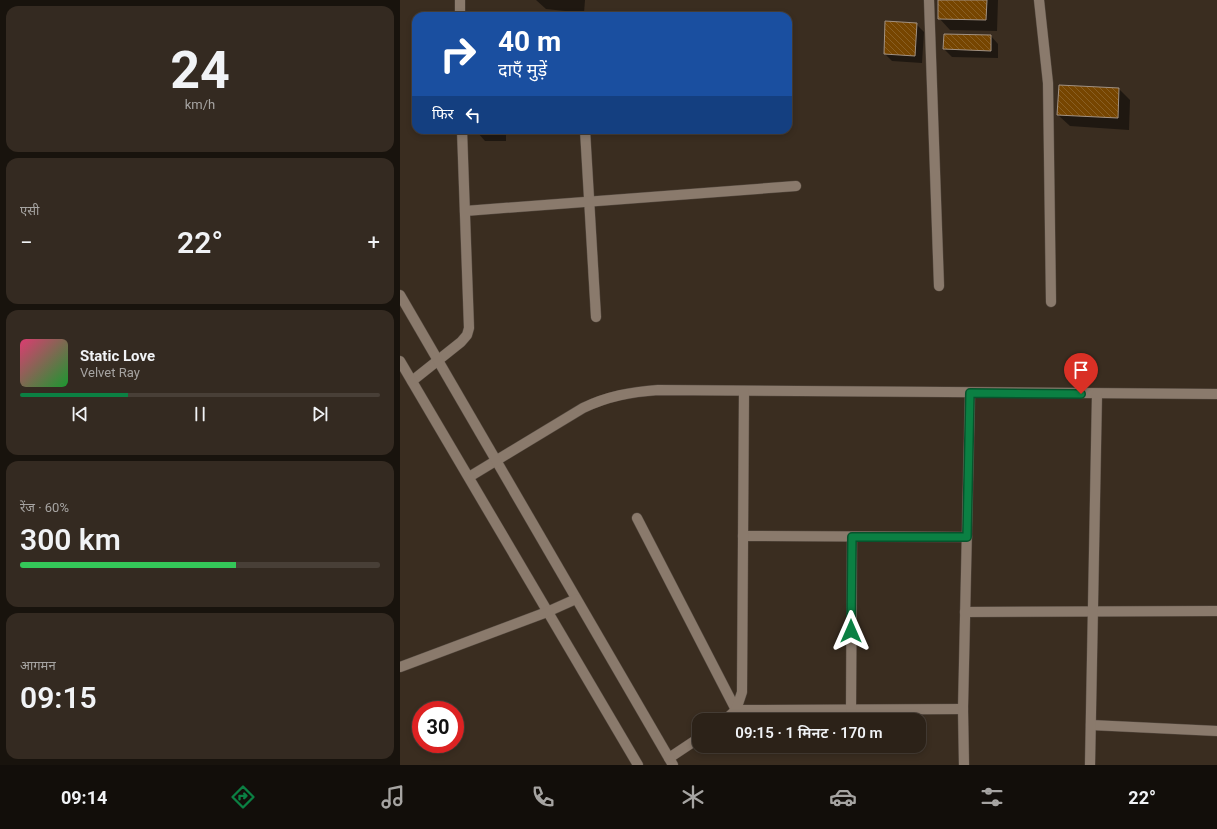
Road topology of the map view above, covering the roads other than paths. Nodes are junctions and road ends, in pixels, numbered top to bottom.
1 (460, 0) edge
2 (929, 0) edge
3 (1039, 0) edge
4 (460, 12) edge
5 (462, 134) edge
6 (585, 134) edge
7 (796, 186) dead end
8 (589, 201) junction
9 (465, 211) junction
10 (939, 286) dead end
11 (400, 296) edge
12 (1051, 302) dead end
13 (596, 317) dead end
14 (438, 360) junction
15 (400, 361) edge
16 (412, 381) junction
17 (744, 391) junction
18 (970, 393) junction
19 (1097, 394) junction
20 (1217, 394) edge
21 (496, 460) junction
22 (469, 477) junction
23 (636, 518) dead end
24 (743, 536) junction
25 (852, 537) junction
26 (967, 537) junction
27 (576, 599) junction
28 (1217, 611) edge
29 (547, 612) junction
30 (965, 612) junction
31 (1093, 612) junction
32 (400, 667) edge
33 (736, 710) junction
34 (851, 710) junction
35 (963, 710) junction
36 (733, 713) edge
37 (1091, 725) junction
38 (1217, 731) edge
39 (692, 744) edge
40 (671, 762) edge
41 (638, 765) edge
42 (964, 765) edge
43 (1090, 765) edge

1 - 4 street
2 - 10 street
3 - 12 street
5 - 9 street
6 - 8 street
7 - 8 street
8 - 9 street
8 - 13 street
9 - 14 street
11 - 14 street
14 - 16 street
14 - 21 street
15 - 16 street
16 - 22 street
17 - 18 street
17 - 21 street
17 - 24 street
18 - 19 street
18 - 26 street
19 - 20 street
19 - 31 street
21 - 22 street
21 - 27 street
22 - 29 street
23 - 33 street
24 - 25 street
24 - 33 street
25 - 26 street
25 - 34 street
26 - 30 street
27 - 29 street
27 - 40 street
28 - 31 street
29 - 32 street
29 - 41 street
30 - 31 street
30 - 35 street
31 - 37 street
33 - 34 street
33 - 36 street
34 - 35 street
35 - 42 street
37 - 38 street
37 - 43 street
39 - 40 street

